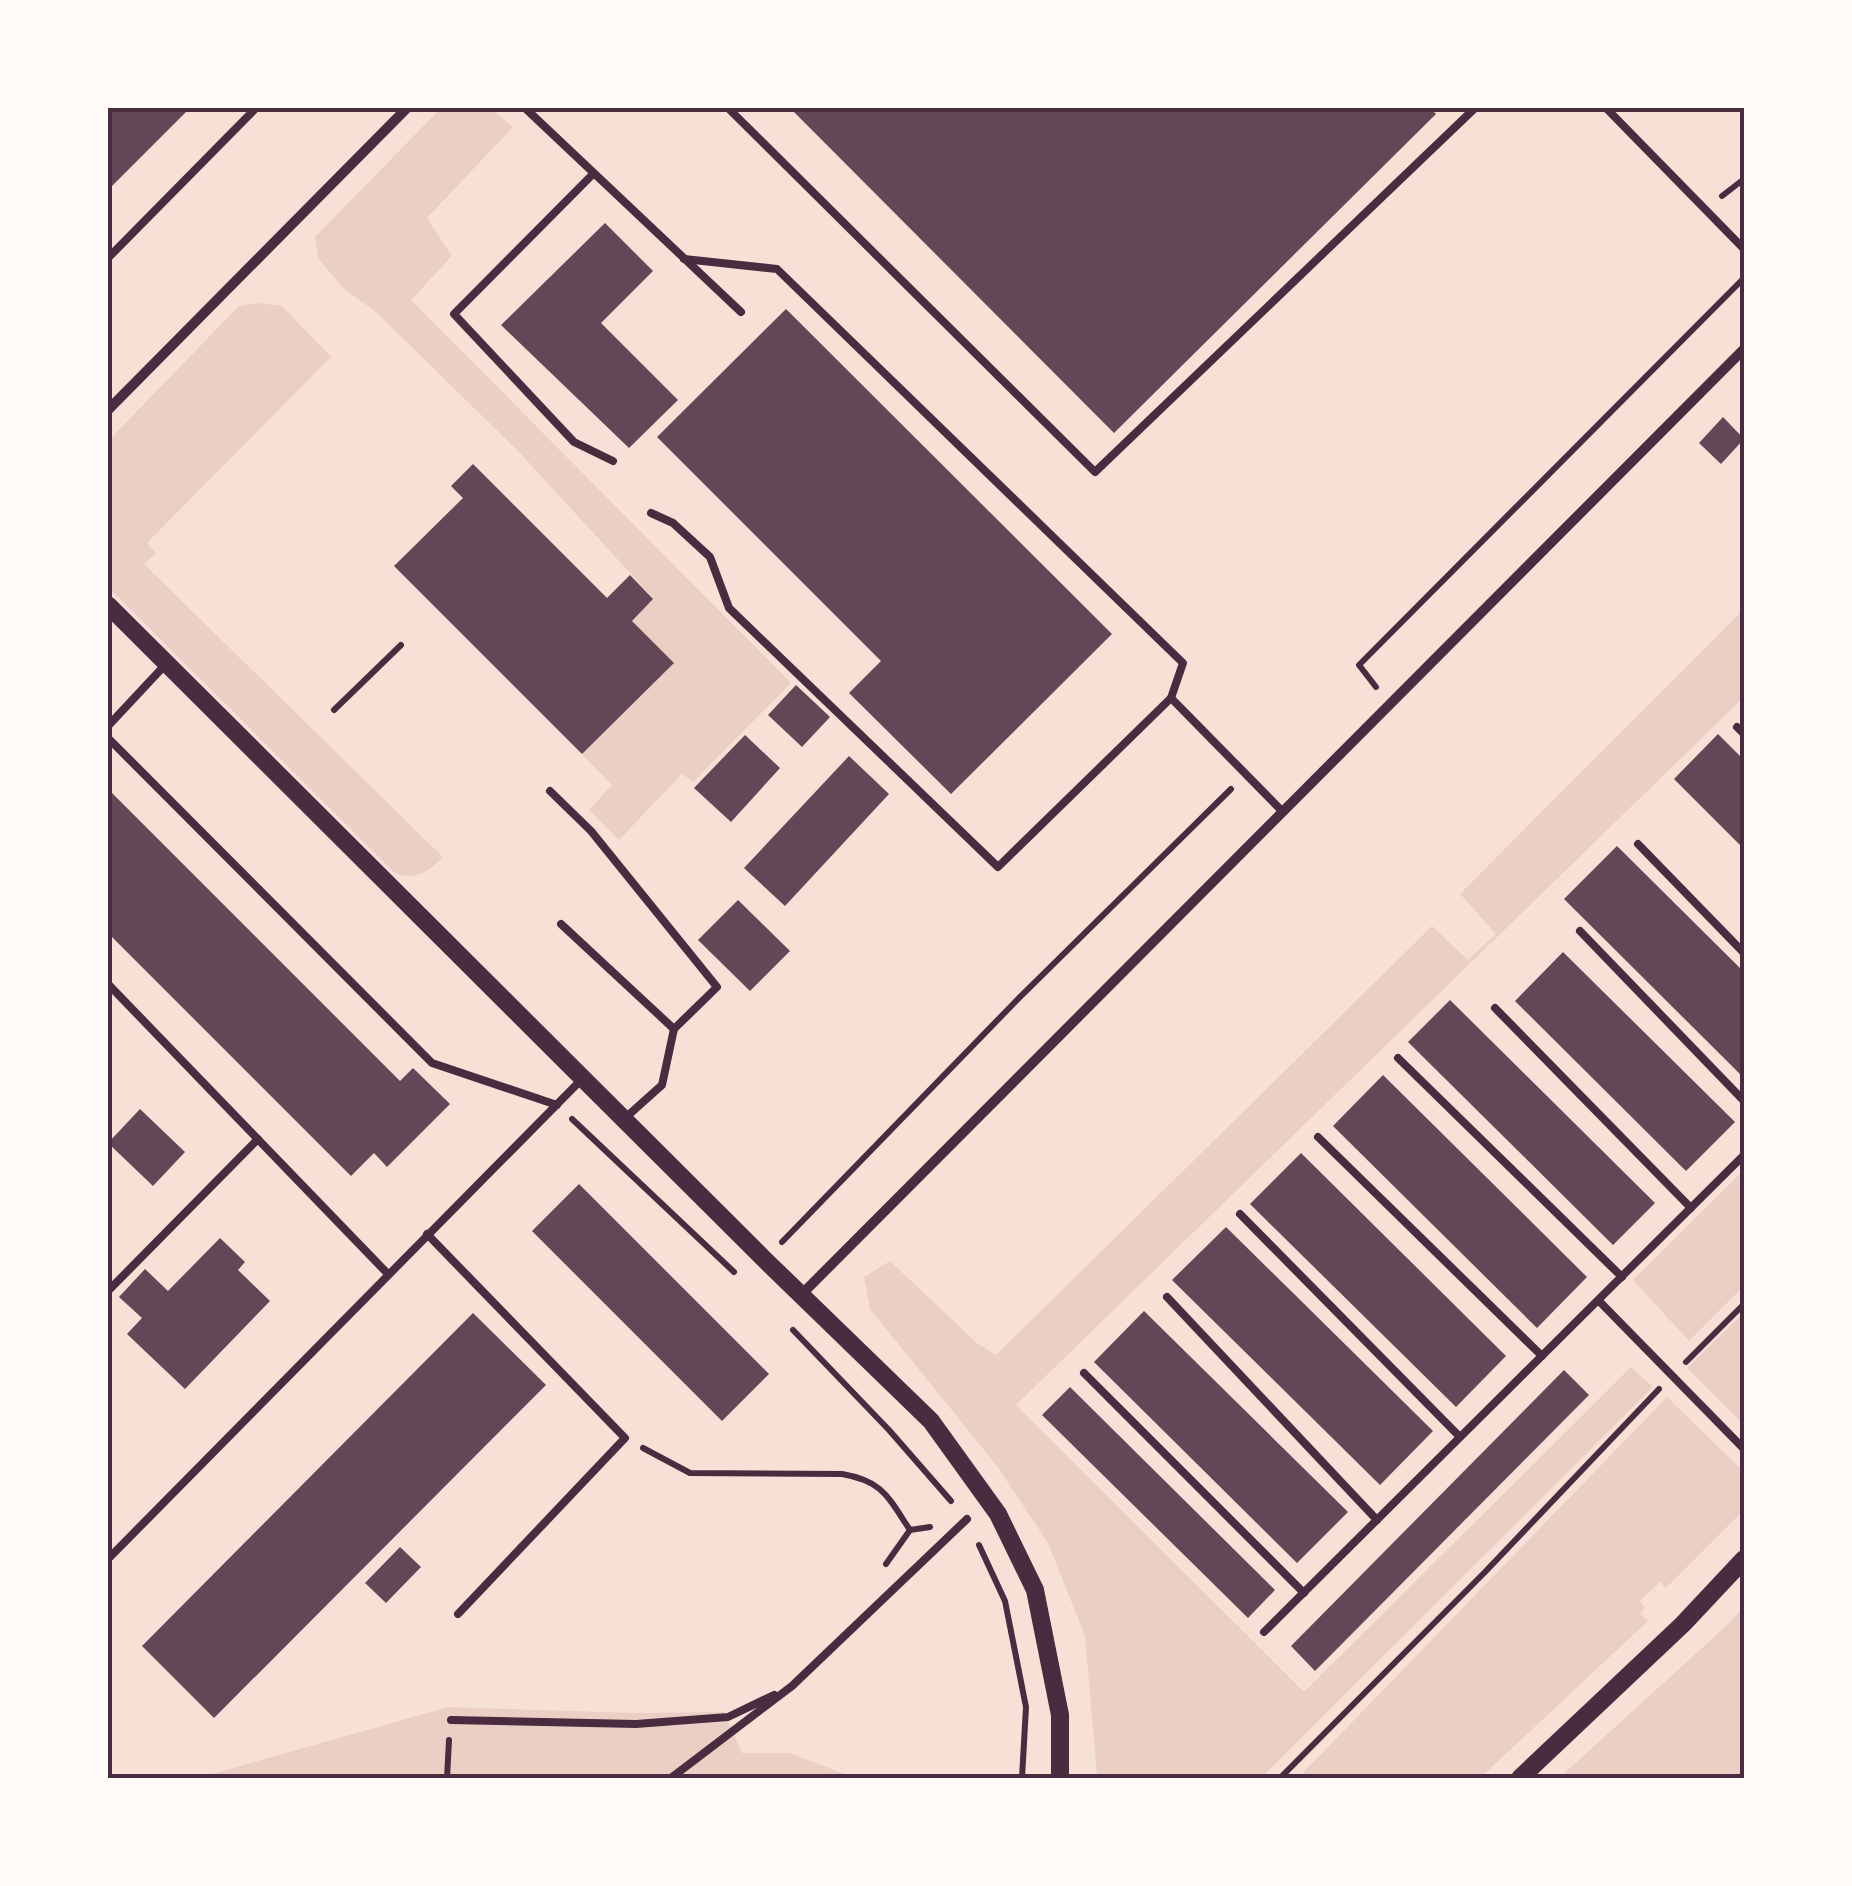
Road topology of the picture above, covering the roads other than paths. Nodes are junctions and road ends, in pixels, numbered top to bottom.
1 (256, 108) edge
2 (408, 108) edge
3 (525, 108) edge
4 (728, 108) edge
5 (1475, 108) edge
6 (1606, 108) edge
7 (593, 174) junction
8 (1744, 249) edge
9 (108, 258) edge
10 (684, 259) junction
11 (741, 312) dead end
12 (1744, 349) edge
13 (108, 410) edge
14 (613, 462) dead end
15 (652, 512) dead end
16 (108, 605) edge
17 (165, 665) junction
18 (1170, 698) junction
19 (108, 726) edge
20 (1737, 727) dead end
21 (1744, 734) edge
22 (108, 738) edge
23 (550, 790) dead end
24 (1283, 812) junction
25 (1638, 844) dead end
26 (561, 924) dead end
27 (1580, 931) dead end
28 (1744, 954) edge
29 (108, 984) edge
30 (1496, 1008) dead end
31 (674, 1028) junction
32 (1398, 1058) dead end
33 (584, 1078) junction
34 (1744, 1100) edge
35 (557, 1105) junction
36 (624, 1119) junction
37 (1318, 1136) dead end
38 (258, 1140) junction
39 (1744, 1155) edge
40 (1691, 1208) junction
41 (1240, 1214) dead end
42 (426, 1234) junction
43 (388, 1274) junction
44 (1622, 1277) junction
45 (108, 1291) edge
46 (801, 1295) junction
47 (1167, 1297) dead end
48 (1599, 1301) junction
49 (1542, 1356) junction
50 (1084, 1373) dead end
51 (1460, 1437) junction
52 (1744, 1449) edge
53 (967, 1519) road end
54 (1377, 1520) junction
55 (108, 1559) edge
56 (1744, 1559) edge
57 (1304, 1592) junction
58 (458, 1614) dead end
59 (1264, 1632) dead end
60 (792, 1686) junction
61 (451, 1720) road end
62 (672, 1778) edge
63 (1060, 1778) edge
64 (1520, 1778) edge

1 - 9 lane
2 - 13 street
3 - 7 lane
4 - 5 lane
6 - 8 lane
7 - 10 lane
7 - 14 lane
10 - 11 lane
10 - 18 lane
12 - 24 street
15 - 18 lane
16 - 17 street
17 - 19 lane
17 - 33 street
18 - 24 lane
20 - 21 lane
22 - 35 lane
23 - 31 lane
24 - 46 street
25 - 28 lane
26 - 31 lane
27 - 34 lane
29 - 38 lane
30 - 40 lane
31 - 36 lane
32 - 44 lane
33 - 35 lane
33 - 36 street
35 - 42 lane
36 - 46 street
37 - 49 lane
38 - 43 lane
38 - 45 lane
39 - 40 lane
40 - 44 lane
41 - 51 lane
42 - 43 lane
42 - 58 lane
43 - 55 lane
44 - 48 lane
46 - 63 street
47 - 54 lane
48 - 49 lane
48 - 52 lane
49 - 51 lane
50 - 57 lane
51 - 54 lane
53 - 60 lane
54 - 57 lane
56 - 64 street
57 - 59 lane
60 - 61 lane
60 - 62 lane

